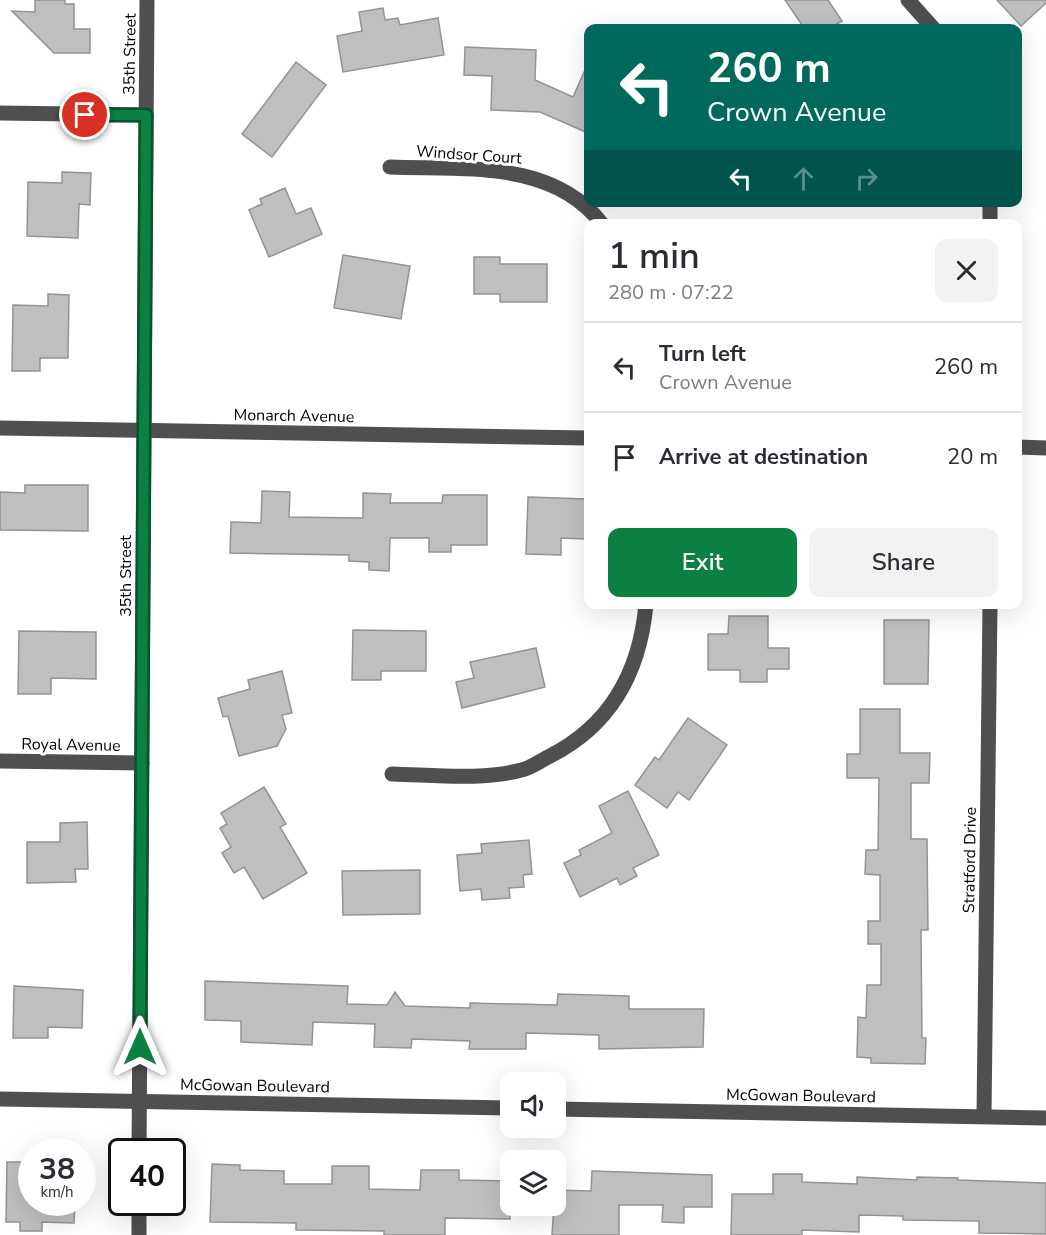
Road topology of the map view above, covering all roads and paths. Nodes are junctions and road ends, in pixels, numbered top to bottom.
1 (147, 0) edge
2 (908, 0) edge
3 (929, 24) edge
4 (0, 113) edge
5 (146, 115) junction
6 (390, 167) dead end
7 (597, 219) edge
8 (0, 428) edge
9 (144, 430) junction
10 (584, 438) edge
11 (1022, 447) edge
12 (1046, 448) edge
13 (646, 609) edge
14 (990, 609) edge
15 (0, 761) edge
16 (142, 763) junction
17 (392, 774) dead end
18 (0, 1099) edge
19 (140, 1102) junction
20 (500, 1108) edge
21 (566, 1109) edge
22 (984, 1116) junction
23 (1046, 1118) edge
24 (139, 1138) edge
25 (139, 1216) edge
26 (139, 1235) edge

1 - 5 street, 35th Street
2 - 3 street
4 - 5 street
5 - 9 street, 35th Street
6 - 7 street, Windsor Court
8 - 9 street, Monarch Avenue
9 - 10 street, Monarch Avenue
9 - 16 street, 35th Street
11 - 12 street
13 - 17 street
14 - 22 street, Stratford Drive
15 - 16 street, Royal Avenue
16 - 19 street, 35th Street
18 - 19 street, McGowan Boulevard
19 - 20 street, McGowan Boulevard
19 - 24 street, 35th Street
21 - 22 street, McGowan Boulevard
22 - 23 street, McGowan Boulevard
25 - 26 street

